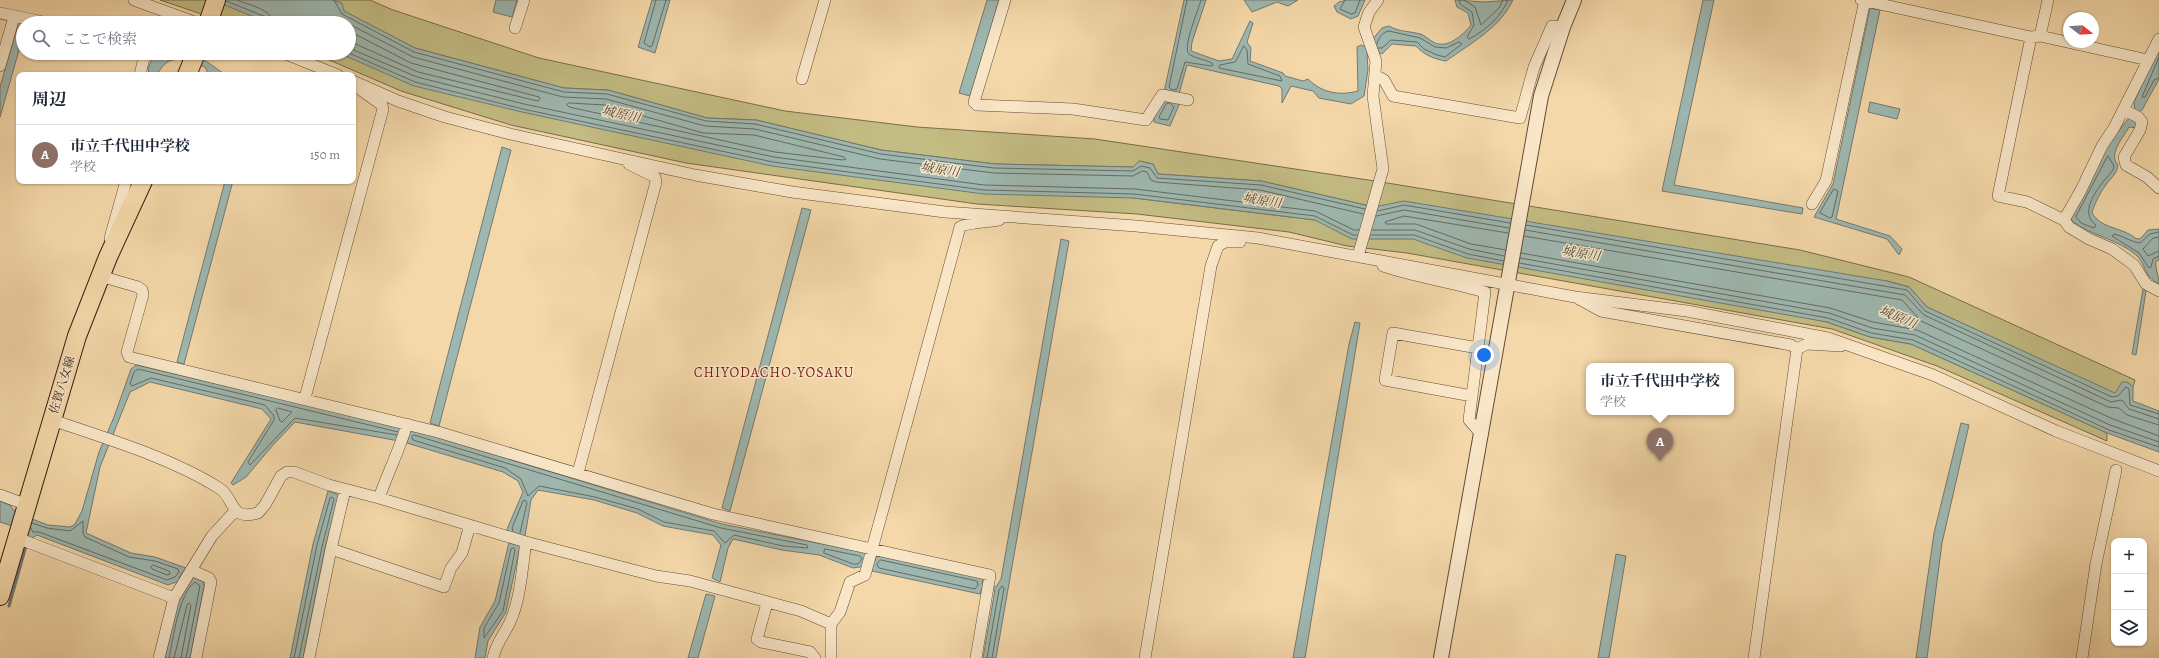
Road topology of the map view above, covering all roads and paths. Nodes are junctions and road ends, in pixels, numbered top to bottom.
1 (134, 0) edge
2 (216, 0) edge
3 (524, 0) edge
4 (825, 0) edge
5 (1005, 0) edge
6 (1378, 0) edge
7 (1574, 0) edge
8 (2048, 0) edge
9 (1869, 2) edge
10 (0, 13) edge
11 (178, 16) edge
12 (210, 16) edge
13 (14, 17) joint
14 (1563, 27) junction
15 (515, 28) dead end
16 (2036, 37) junction
17 (2159, 39) edge
18 (143, 60) edge
19 (300, 60) edge
20 (2148, 60) junction
21 (0, 66) edge
22 (141, 72) edge
23 (330, 72) edge
24 (1375, 75) junction
25 (802, 79) dead end
26 (356, 83) edge
27 (356, 85) edge
28 (1188, 100) dead end
29 (2131, 113) junction
30 (624, 159) junction
31 (125, 184) edge
32 (142, 184) edge
33 (2159, 188) edge
34 (1812, 204) dead end
35 (1009, 218) junction
36 (2064, 220) junction
37 (1258, 238) junction
38 (1358, 256) junction
39 (108, 257) junction
40 (1374, 261) junction
41 (100, 276) junction
42 (1509, 285) junction
43 (2159, 291) edge
44 (1575, 297) junction
45 (1852, 346) junction
46 (1478, 348) junction
47 (1797, 349) junction
48 (1472, 396) junction
49 (305, 398) junction
50 (52, 420) junction
51 (405, 430) junction
52 (1482, 435) junction
53 (2116, 470) dead end
54 (2159, 471) edge
55 (578, 474) junction
56 (346, 490) junction
57 (0, 495) edge
58 (379, 498) junction
59 (235, 511) junction
60 (22, 522) junction
61 (470, 525) junction
62 (524, 542) junction
63 (873, 548) junction
64 (331, 550) junction
65 (191, 570) junction
66 (0, 596) edge
67 (174, 598) junction
68 (767, 603) junction
69 (831, 624) junction
70 (159, 658) edge
71 (196, 658) edge
72 (309, 658) edge
73 (493, 658) edge
74 (815, 658) edge
75 (831, 658) edge
76 (976, 658) edge
77 (1145, 658) edge
78 (1441, 658) edge
79 (1754, 658) edge
80 (2082, 658) edge

1 - 11 street
2 - 12 main road
3 - 15 street
4 - 25 street
5 - 28 street
6 - 24 street
7 - 14 street
8 - 16 street
9 - 16 street
9 - 34 street
10 - 13 street
13 - 21 street
14 - 24 street
14 - 42 street
16 - 20 street
16 - 36 street
17 - 20 street
18 - 22 street
19 - 23 street
20 - 29 street
24 - 38 street
26 - 30 street
27 - 49 street
29 - 33 street
29 - 36 street
30 - 35 street
30 - 55 street
31 - 39 street
32 - 39 main road, 佐賀八女線
35 - 37 street
35 - 63 street
36 - 43 street
37 - 38 street
37 - 77 street
38 - 40 street
39 - 41 main road, 佐賀八女線
40 - 42 street
40 - 46 street
41 - 49 street
41 - 50 main road, 佐賀八女線
42 - 44 street
42 - 52 street
44 - 45 street
44 - 47 street
45 - 47 street
45 - 54 street
46 - 48 street
46 - 48 street
47 - 79 street
48 - 52 street
49 - 51 street
50 - 59 street
50 - 60 main road, 佐賀八女線
51 - 55 street
51 - 58 street
52 - 78 street
53 - 80 street
55 - 63 street
56 - 58 street
56 - 59 street
56 - 64 street
57 - 60 street
58 - 61 street
59 - 65 street
60 - 66 main road, 佐賀八女線
60 - 67 street
61 - 62 street
61 - 64 street
62 - 68 street
62 - 73 street
63 - 69 street
63 - 76 street
64 - 72 street
65 - 67 street
65 - 71 street
67 - 70 street
68 - 69 street
68 - 74 street
69 - 75 street

